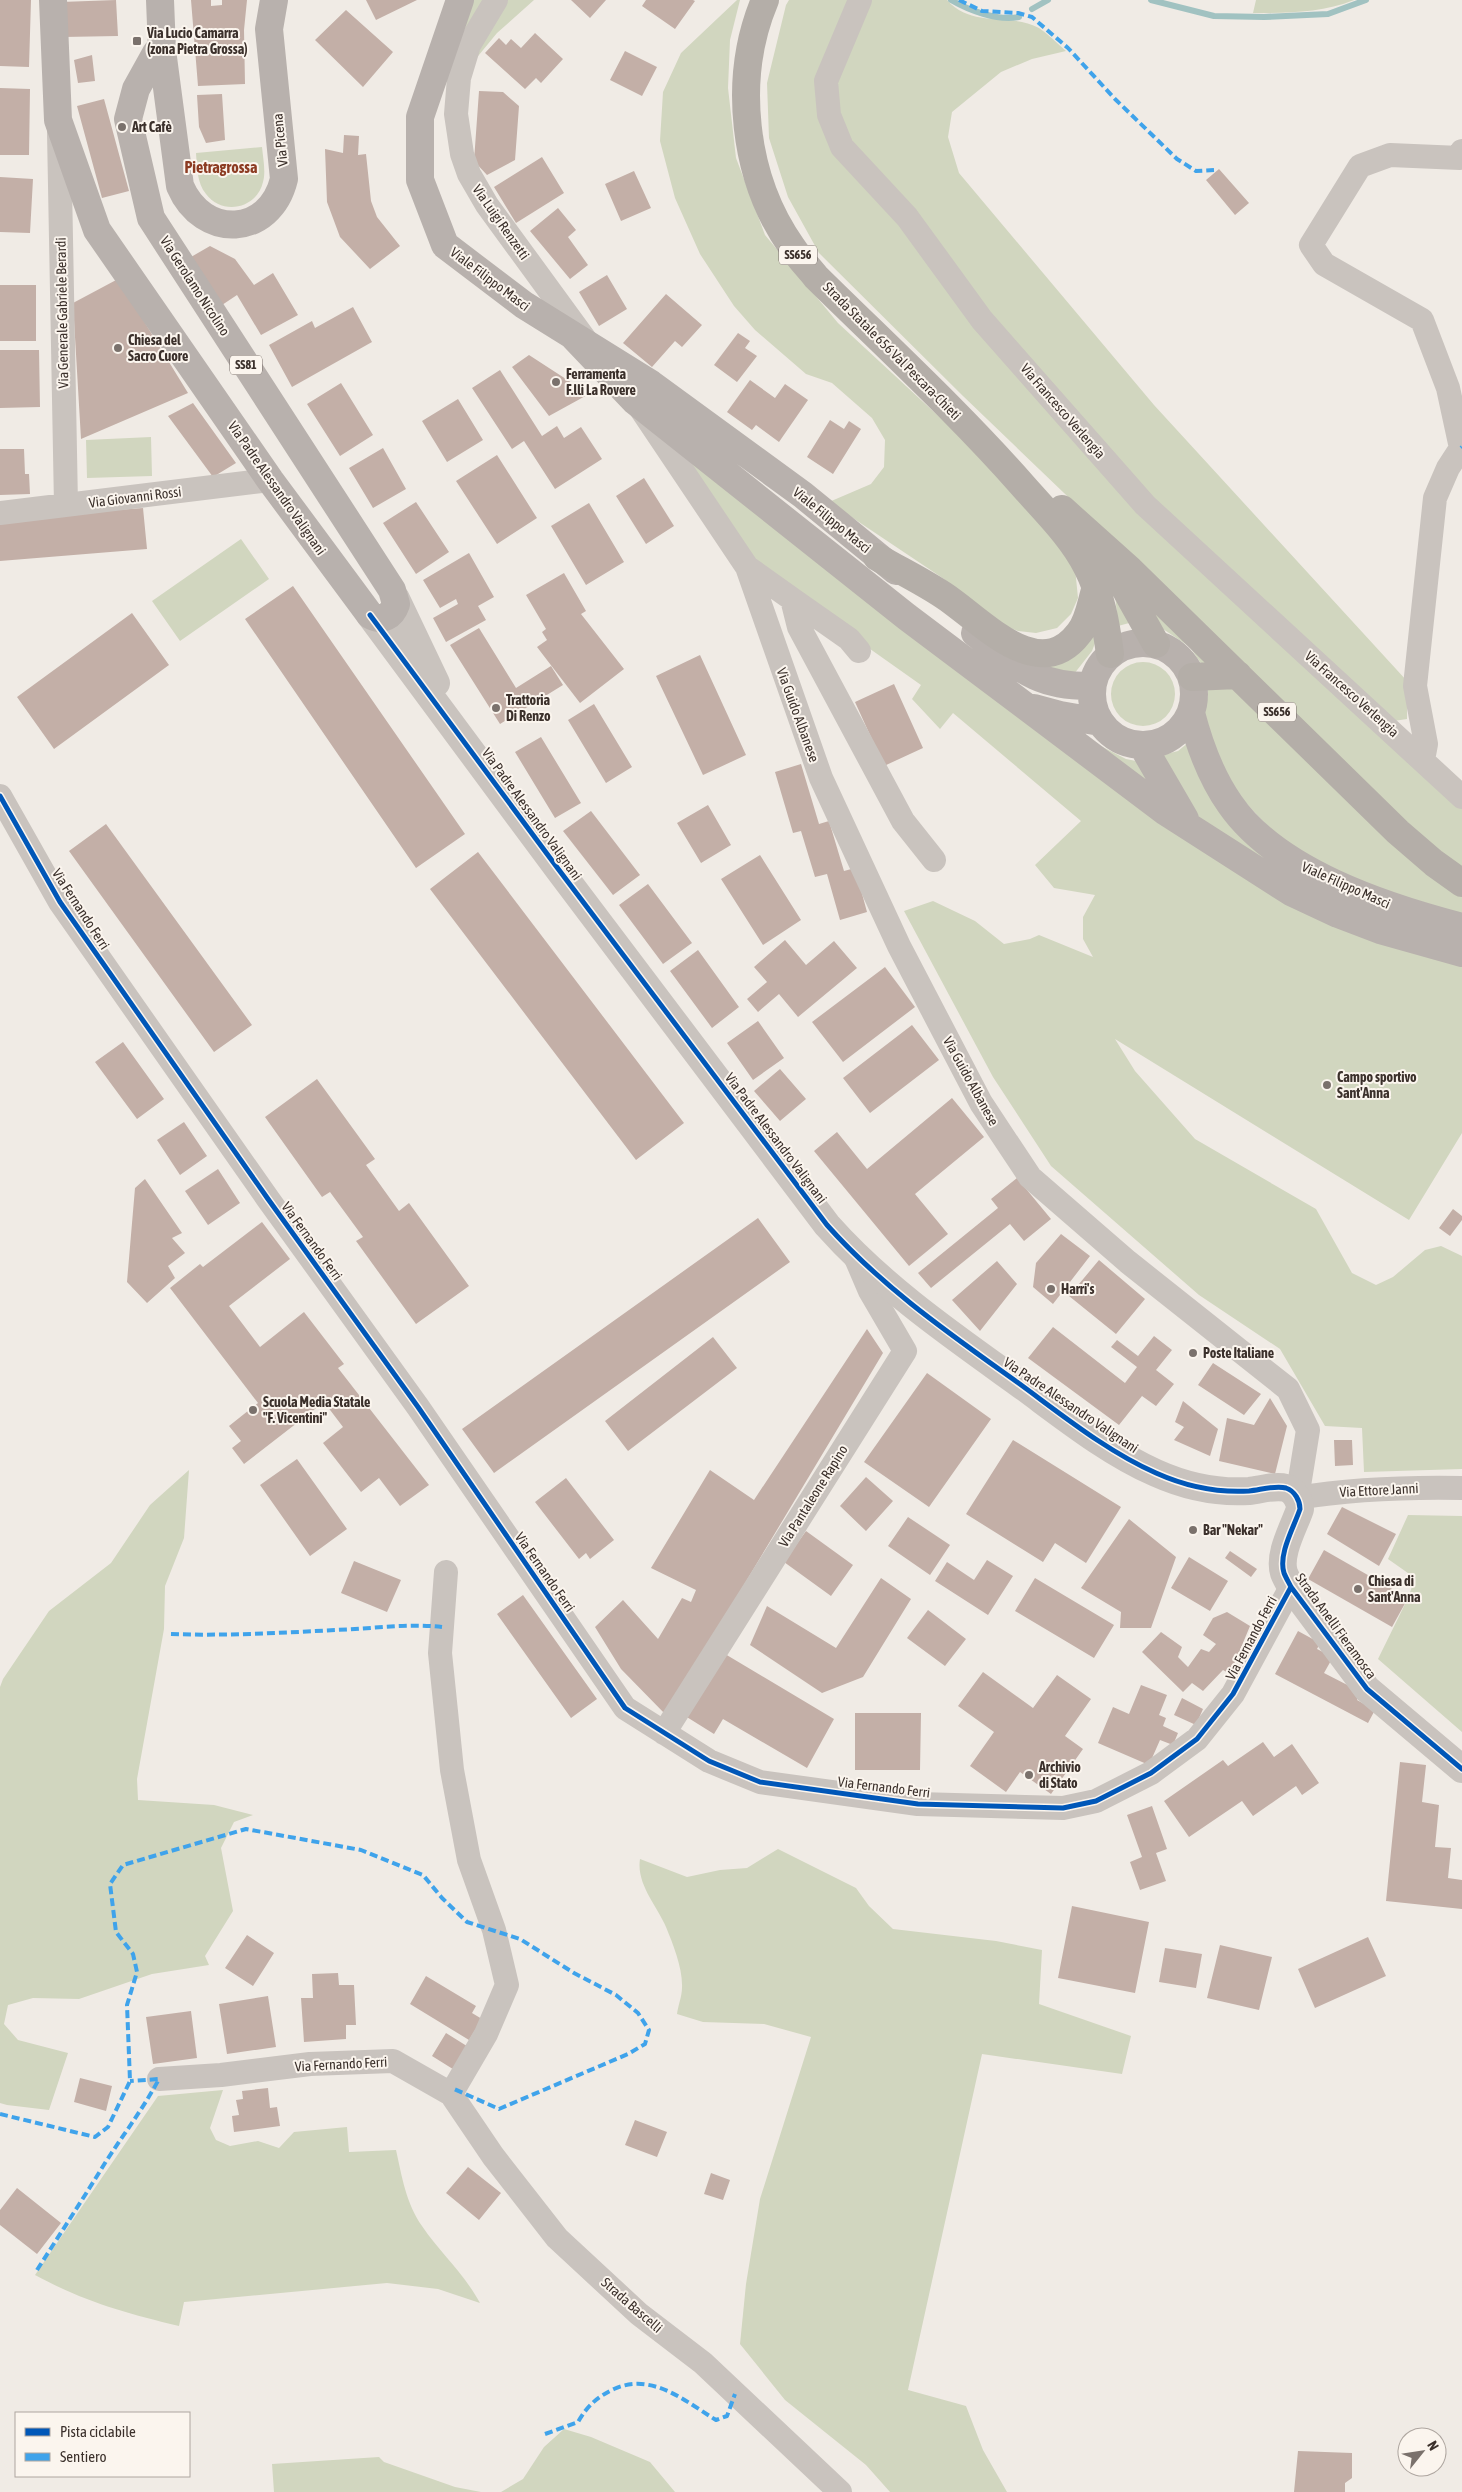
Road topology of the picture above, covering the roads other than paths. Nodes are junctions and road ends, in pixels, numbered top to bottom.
1 (53, 0) edge
2 (160, 0) edge
3 (274, 0) edge
4 (448, 0) edge
5 (460, 0) edge
6 (496, 0) edge
7 (765, 0) edge
8 (860, 0) edge
9 (450, 30) junction
10 (162, 50) junction
11 (58, 120) junction
12 (1462, 151) edge
13 (582, 342) junction
14 (635, 401) junction
15 (987, 445) junction
16 (270, 480) junction
17 (66, 505) junction
18 (0, 513) edge
19 (1094, 539) junction
20 (877, 557) junction
21 (747, 567) junction
22 (1096, 587) junction
23 (396, 599) junction
24 (792, 599) junction
25 (370, 615) junction
26 (1156, 644) junction
27 (859, 651) dead end
28 (1110, 654) junction
29 (1238, 675) junction
30 (1192, 677) junction
31 (1092, 686) junction
32 (1021, 704) junction
33 (1191, 713) junction
34 (1100, 722) junction
35 (462, 737) junction
36 (1142, 745) junction
37 (1423, 760) junction
38 (0, 796) edge
39 (1462, 797) edge
40 (1192, 829) junction
41 (934, 860) dead end
42 (1462, 883) edge
43 (1462, 927) edge
44 (1462, 953) edge
45 (855, 1256) junction
46 (1462, 1488) edge
47 (1297, 1498) junction
48 (446, 1572) dead end
49 (1288, 1580) junction
50 (664, 1733) junction
51 (1462, 1769) edge
52 (159, 2079) dead end
53 (451, 2094) junction
54 (840, 2492) edge

1 - 11 main road, Via Padre Alessandro Valignani
2 - 10 main road, Via Picena
3 - 10 main road, Via Picena
4 - 9 main road, Viale Filippo Masci
5 - 9 main road, Viale Filippo Masci
6 - 13 street, Via Luigi Renzetti
7 - 15 highway, Strada Statale 656 Val Pescara-Chieti / SS656
8 - 37 street, Via Francesco Verlengia
9 - 13 main road, Viale Filippo Masci
10 - 23 main road, Via Gerolamo Nicolino / SS81
11 - 16 main road, Via Padre Alessandro Valignani
11 - 17 street, Via Generale Gabriele Berardi
12 - 37 street, Via Francesco Verlengia
13 - 14 main road, Viale Filippo Masci
13 - 20 main road, Viale Filippo Masci
14 - 21 street, Via Guido Albanese
14 - 32 main road, Viale Filippo Masci
15 - 19 highway, SS656
15 - 22 highway, SS656
16 - 17 street, Via Giovanni Rossi
16 - 25 main road, Via Padre Alessandro Valignani
17 - 18 street, Via Giovanni Rossi
19 - 26 highway, SS656
19 - 29 highway, SS656
20 - 22 highway
20 - 31 main road, Viale Filippo Masci
21 - 24 street, Via Guido Albanese
21 - 47 street, Via Guido Albanese
22 - 28 highway, SS656
23 - 25 main road
23 - 35 street
24 - 27 street
24 - 41 street
25 - 35 street, Via Padre Alessandro Valignani
26 - 28 main road
26 - 30 main road
28 - 31 main road
29 - 30 highway
29 - 42 highway, SS656
30 - 33 main road
31 - 34 main road
32 - 34 main road, Viale Filippo Masci
32 - 40 main road, Viale Filippo Masci
33 - 36 main road
33 - 43 main road, Viale Filippo Masci
34 - 36 main road
35 - 45 street, Via Padre Alessandro Valignani
36 - 40 main road, Viale Filippo Masci
37 - 39 street, Via Francesco Verlengia
38 - 50 street, Via Fernando Ferri
40 - 44 main road, Viale Filippo Masci
45 - 47 street, Via Padre Alessandro Valignani
45 - 50 street, Via Pantaleone Rapino
46 - 47 street, Via Ettore Janni
47 - 49 street
48 - 53 street
49 - 50 street, Via Fernando Ferri
49 - 51 street, Strada Anelli Fieramosca
52 - 53 street, Via Fernando Ferri
53 - 54 street, Strada Bascelli

